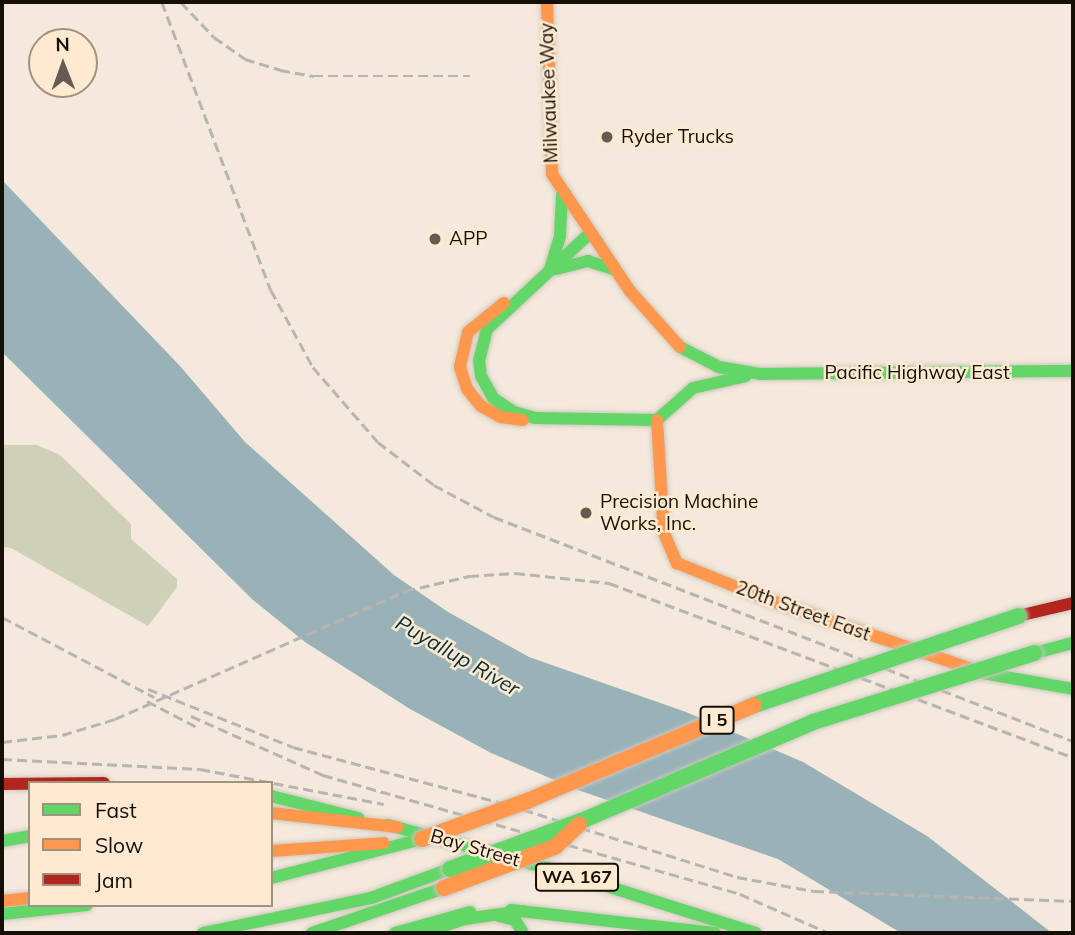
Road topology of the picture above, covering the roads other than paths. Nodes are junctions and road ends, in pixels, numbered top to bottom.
1 (547, 2) edge
2 (562, 195) junction
3 (589, 234) junction
4 (549, 271) junction
5 (616, 271) junction
6 (1073, 372) edge
7 (761, 374) junction
8 (657, 420) junction
9 (1073, 603) edge
10 (1073, 643) edge
11 (1073, 689) edge
12 (28, 781) edge
13 (2, 782) edge
14 (273, 796) edge
15 (273, 813) edge
16 (586, 819) junction
17 (397, 827) junction
18 (28, 836) edge
19 (422, 839) junction
20 (2, 841) edge
21 (273, 850) edge
22 (273, 878) edge
23 (28, 898) edge
24 (2, 901) edge
25 (68, 907) edge
26 (522, 911) junction
27 (542, 912) junction
28 (2, 914) edge
29 (489, 915) junction
30 (203, 933) edge
31 (312, 933) edge
32 (395, 933) edge
33 (421, 933) edge
34 (715, 933) edge
35 (756, 933) edge

1 - 2 main road, Milwaukee Way
2 - 3 main road, Milwaukee Way
2 - 4 main road
3 - 4 main road
3 - 5 main road, Milwaukee Way
4 - 5 main road
4 - 8 main road
5 - 7 main road, Milwaukee Way
6 - 7 main road, Pacific Highway East
7 - 8 main road
8 - 11 main road, 20th Street East
9 - 19 main road, I 5, bridge
10 - 16 main road, I 5, bridge
12 - 13 main road
14 - 17 main road, Bay Street
15 - 17 main road
16 - 30 main road, I 5, bridge
16 - 31 main road, bridge
17 - 35 main road, Bay Street / WA 167
18 - 20 main road
19 - 21 main road
19 - 22 main road, I 5
23 - 24 main road
25 - 28 main road
26 - 27 main road, WA 167
26 - 29 main road
26 - 32 main road, WA 167
27 - 29 main road
27 - 34 main road, WA 167
29 - 33 main road

